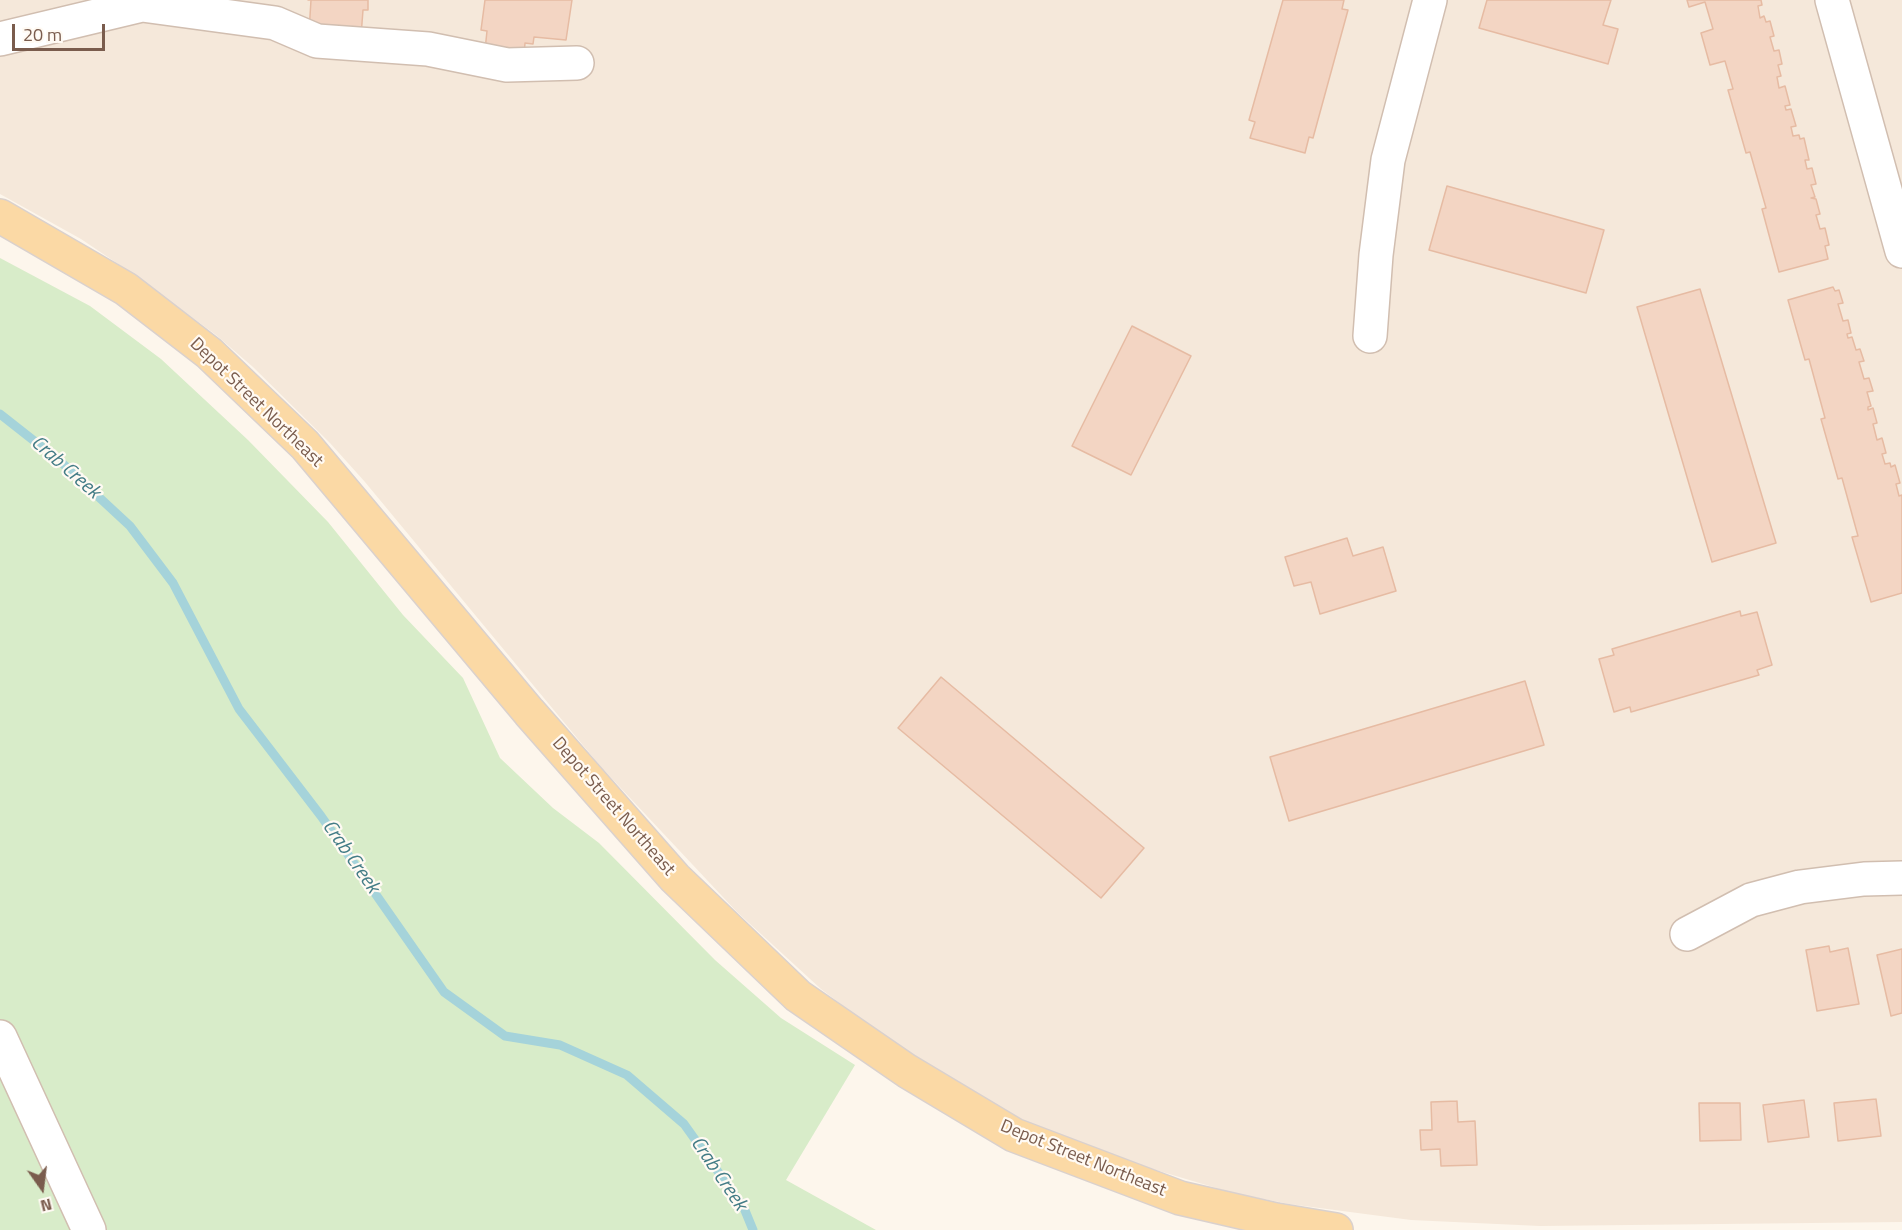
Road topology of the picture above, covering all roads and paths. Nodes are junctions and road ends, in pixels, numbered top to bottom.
1 (1430, 0) edge
2 (1832, 0) edge
3 (141, 2) edge
4 (0, 39) edge
5 (577, 63) dead end
6 (0, 216) edge
7 (1902, 251) edge
8 (1370, 336) dead end
9 (1902, 878) edge
10 (1687, 934) dead end
11 (0, 1037) edge
12 (89, 1230) edge
13 (1336, 1230) edge

1 - 8 street
2 - 7 street
3 - 4 street
3 - 5 street
6 - 13 main road, Depot Street Northeast
9 - 10 street
11 - 12 street

